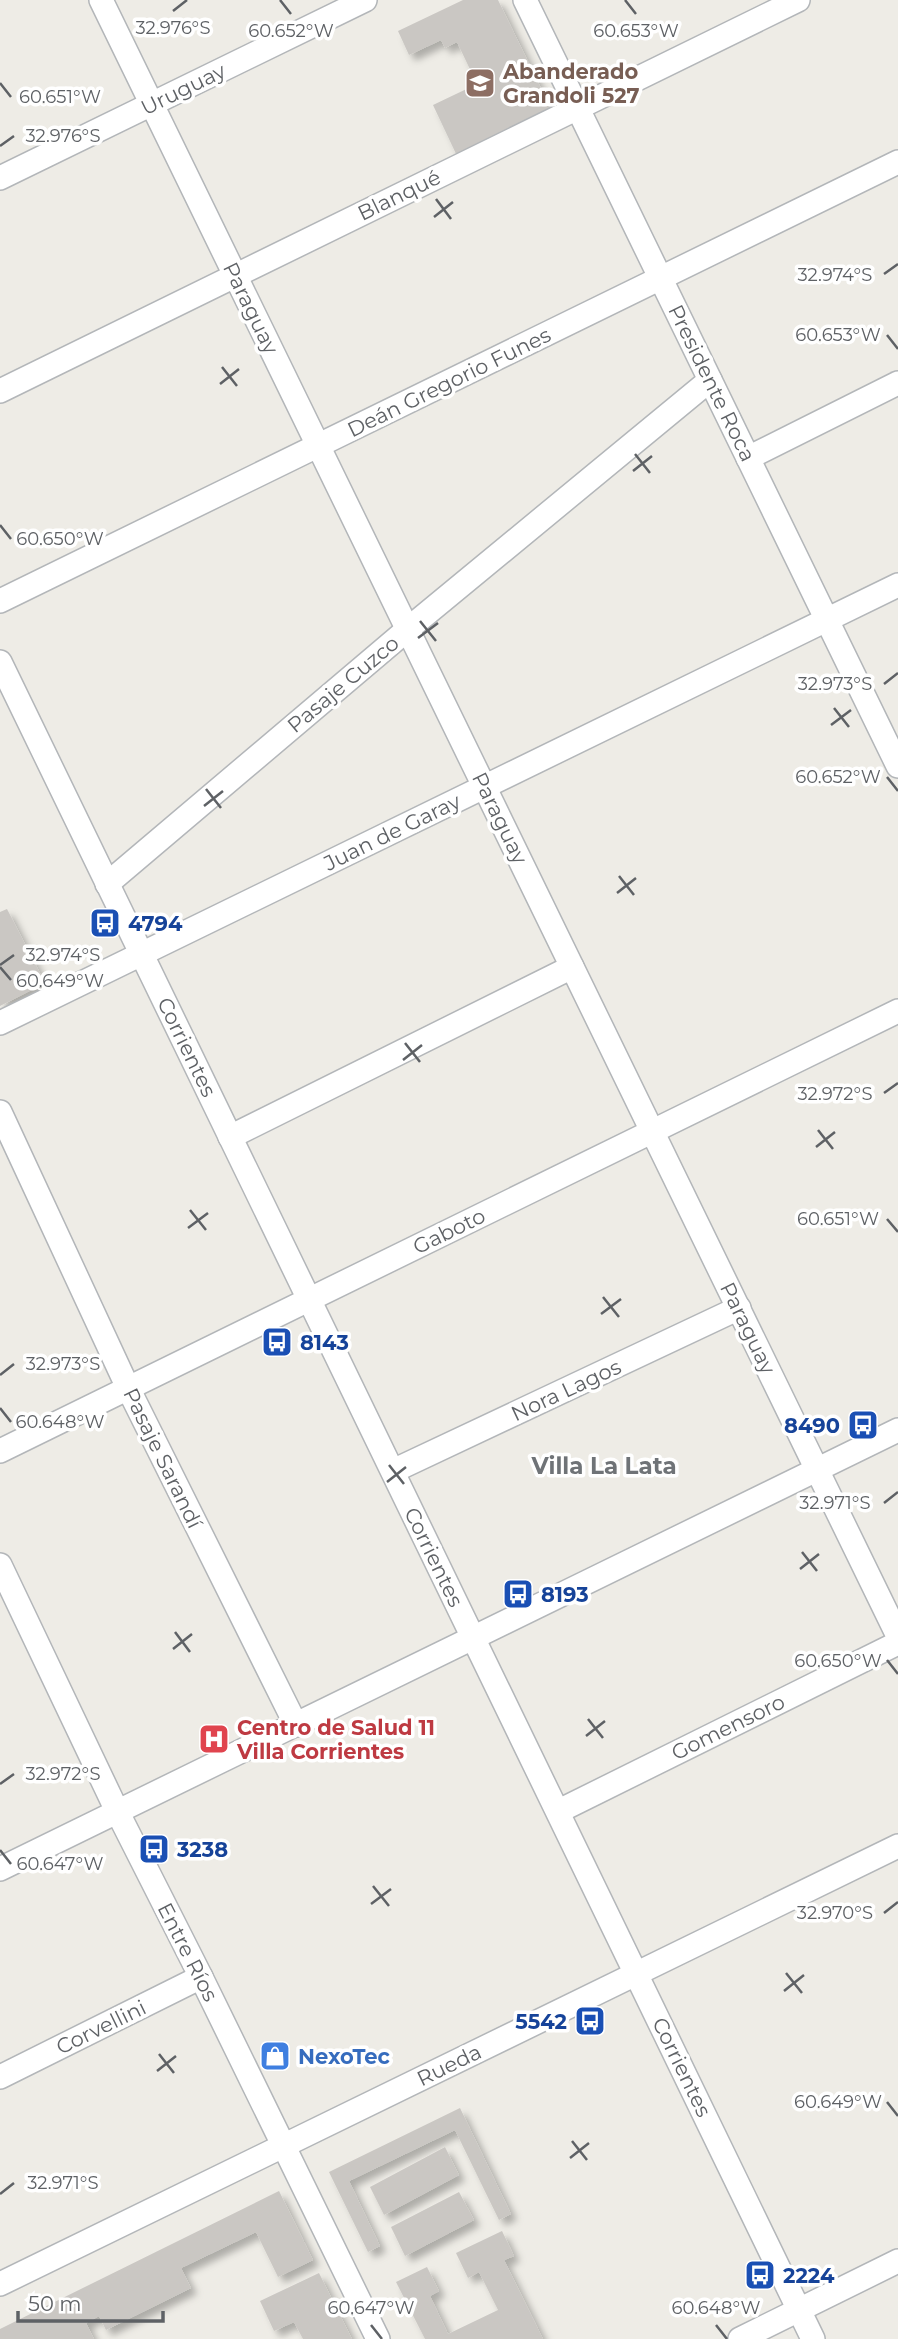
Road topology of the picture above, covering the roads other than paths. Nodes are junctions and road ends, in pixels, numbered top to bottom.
1 (101, 0) edge
2 (365, 0) edge
3 (525, 0) edge
4 (798, 0) edge
5 (152, 104) junction
6 (578, 108) junction
7 (898, 162) edge
8 (0, 178) edge
9 (235, 275) junction
10 (660, 278) junction
11 (710, 380) junction
12 (898, 383) edge
13 (0, 391) edge
14 (318, 446) junction
15 (748, 458) junction
16 (898, 585) edge
17 (0, 601) edge
18 (827, 620) junction
19 (408, 629) junction
20 (0, 662) edge
21 (898, 766) edge
22 (485, 787) junction
23 (107, 884) junction
24 (142, 954) junction
25 (572, 967) junction
26 (898, 1011) edge
27 (0, 1023) edge
28 (0, 1112) edge
29 (653, 1131) junction
30 (230, 1137) junction
31 (309, 1300) junction
32 (738, 1308) junction
33 (128, 1388) junction
34 (898, 1430) edge
35 (0, 1451) edge
36 (817, 1469) junction
37 (393, 1471) junction
38 (0, 1565) edge
39 (898, 1636) edge
40 (473, 1638) junction
41 (898, 1643) edge
42 (296, 1725) junction
43 (559, 1811) junction
44 (117, 1813) junction
45 (898, 1846) edge
46 (0, 1869) edge
47 (636, 1974) junction
48 (201, 1977) junction
49 (0, 2077) edge
50 (284, 2146) junction
51 (898, 2261) edge
52 (0, 2284) edge
53 (799, 2310) junction
54 (378, 2339) edge
55 (740, 2339) edge
56 (813, 2339) edge

1 - 5 street, Paraguay
2 - 5 street, Uruguay
3 - 6 street, Presidente Roca
4 - 6 street, Blanqué
5 - 8 street, Uruguay
5 - 9 street, Paraguay
6 - 9 street, Blanqué
6 - 10 street, Presidente Roca
7 - 10 street, Deán Gregorio Funes
9 - 13 street, Blanqué
9 - 14 street, Paraguay
10 - 11 street, Presidente Roca
10 - 14 street, Deán Gregorio Funes
11 - 15 street, Presidente Roca
11 - 19 street, Pasaje Cuzco
12 - 15 street
14 - 17 street, Deán Gregorio Funes
14 - 19 street, Paraguay
15 - 18 street, Presidente Roca
16 - 18 street, Juan de Garay
18 - 21 street, Presidente Roca
18 - 22 street, Juan de Garay
19 - 22 street, Paraguay
19 - 23 street, Pasaje Cuzco
20 - 23 street, Corrientes
22 - 24 street, Juan de Garay
22 - 25 street, Paraguay
23 - 24 street, Corrientes
24 - 27 street, Juan de Garay
24 - 30 street, Corrientes
25 - 29 street, Paraguay
25 - 30 street
26 - 29 street, Gaboto
28 - 33 street, Pasaje Sarandí
29 - 31 street, Gaboto
29 - 32 street, Paraguay
30 - 31 street, Corrientes
31 - 33 street, Gaboto
31 - 37 street, Corrientes
32 - 36 street, Paraguay
32 - 37 street, Nora Lagos
33 - 35 street, Gaboto
33 - 42 street, Pasaje Sarandí
34 - 36 street
36 - 39 street, Paraguay
36 - 40 street
37 - 40 street, Corrientes
38 - 44 street, Entre Ríos
40 - 42 street
40 - 43 street, Corrientes
41 - 43 street, Gomensoro
42 - 44 street
43 - 47 street, Corrientes
44 - 46 street
44 - 48 street, Entre Ríos
45 - 47 street, Rueda
47 - 50 street, Rueda
47 - 53 street, Corrientes
48 - 49 street, Corvellini
48 - 50 street, Entre Ríos
50 - 52 street, Rueda
50 - 54 street, Entre Ríos
51 - 53 street
53 - 55 street
53 - 56 street, Corrientes

